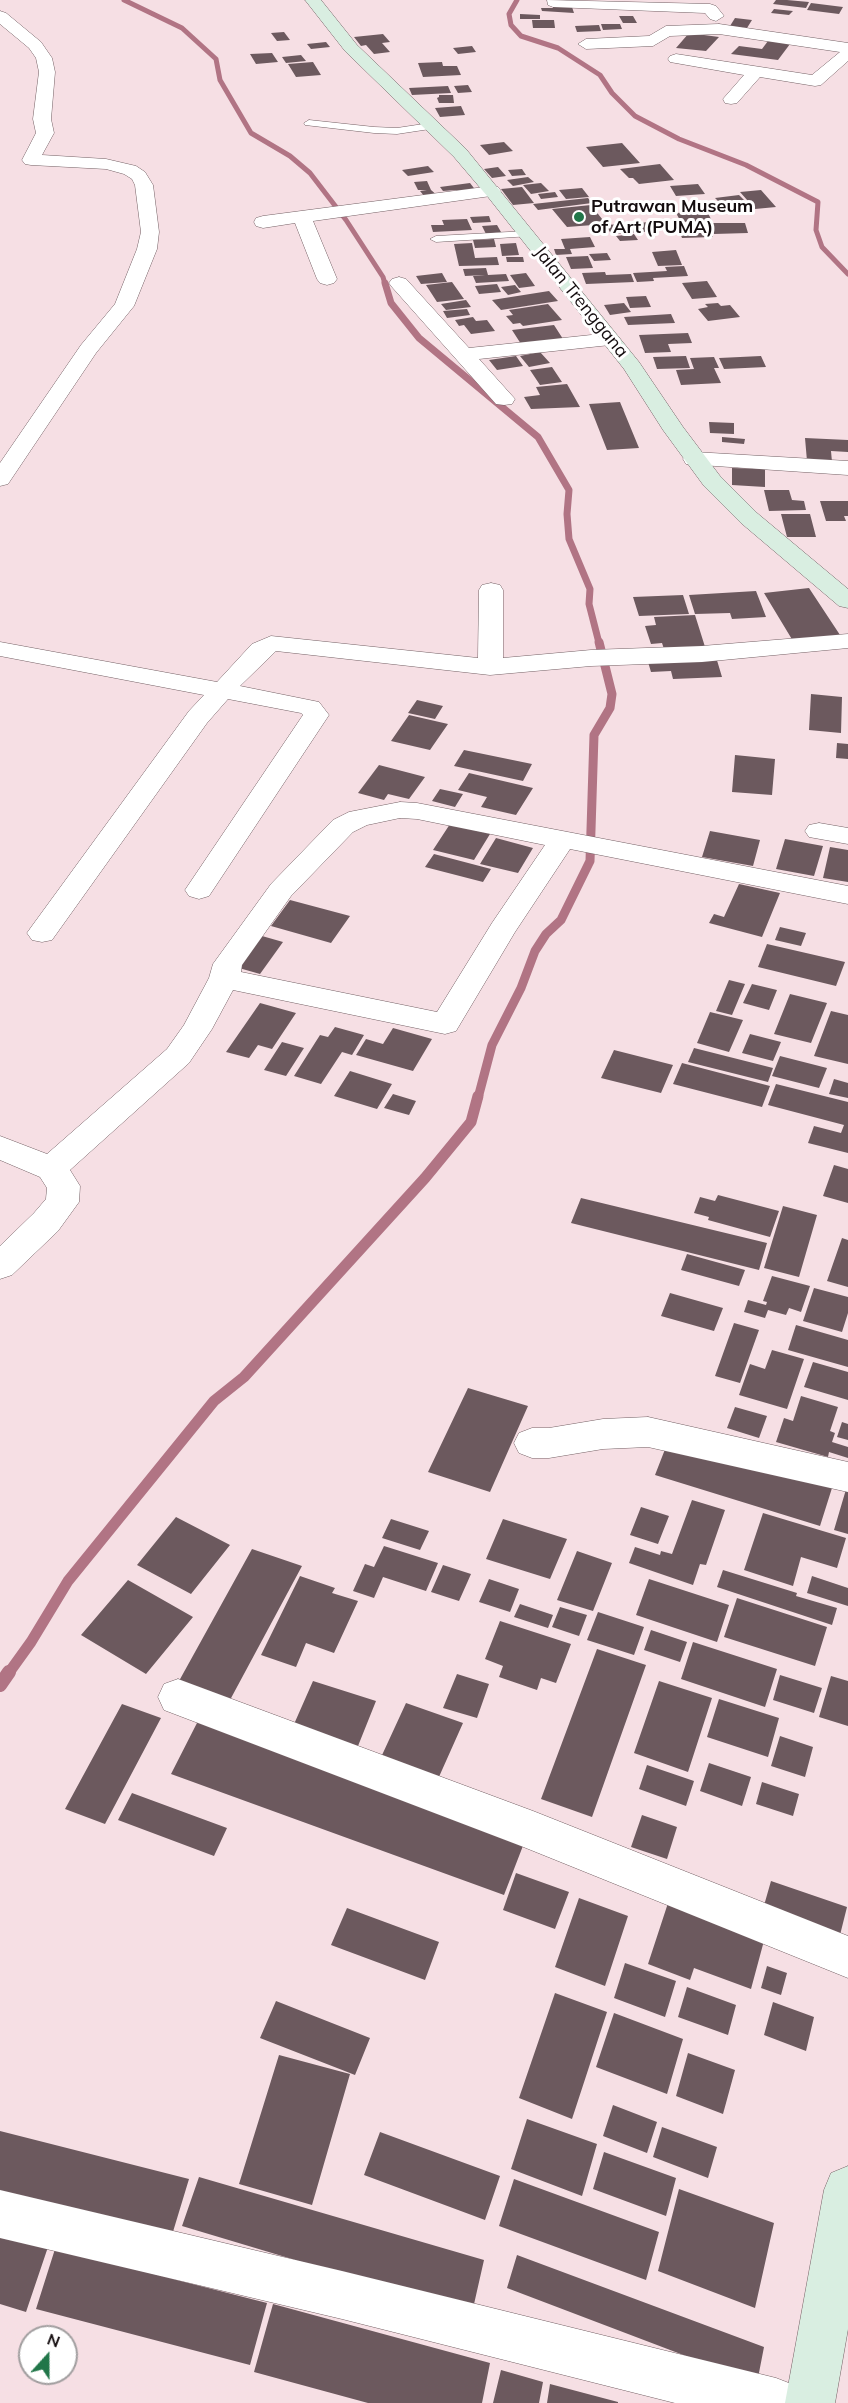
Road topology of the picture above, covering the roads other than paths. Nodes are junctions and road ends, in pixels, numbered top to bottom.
1 (313, 0) edge
2 (553, 2) dead end
3 (0, 16) edge
4 (719, 29) junction
5 (586, 44) dead end
6 (848, 48) edge
7 (848, 53) edge
8 (676, 59) dead end
9 (756, 72) junction
10 (731, 99) dead end
11 (309, 123) dead end
12 (440, 135) junction
13 (492, 191) junction
14 (302, 216) junction
15 (263, 222) dead end
16 (527, 234) junction
17 (436, 239) dead end
18 (327, 279) dead end
19 (399, 283) dead end
20 (610, 339) junction
21 (464, 355) junction
22 (504, 399) dead end
23 (694, 459) junction
24 (848, 468) edge
25 (0, 479) edge
26 (490, 590) dead end
27 (848, 601) edge
28 (848, 640) edge
29 (0, 649) edge
30 (490, 668) junction
31 (222, 691) junction
32 (819, 831) dead end
33 (848, 836) edge
34 (563, 839) junction
35 (200, 890) dead end
36 (848, 895) edge
37 (42, 933) dead end
38 (224, 978) junction
39 (0, 1147) edge
40 (51, 1169) junction
41 (13, 1237) edge
42 (0, 1266) edge
43 (531, 1443) dead end
44 (848, 1477) edge
45 (178, 1697) dead end
46 (848, 1957) edge
47 (848, 2190) edge
48 (0, 2214) edge
49 (776, 2403) edge
50 (810, 2403) edge

1 - 12 main road, Jalan Trenggana
2 - 4 street
3 - 25 street
4 - 5 street
4 - 6 street
7 - 9 street
8 - 9 street
9 - 10 street
11 - 12 lane
12 - 13 main road, Jalan Trenggana
13 - 14 street
13 - 16 main road, Jalan Trenggana
14 - 15 street
14 - 18 street
16 - 17 lane
16 - 20 main road, Jalan Trenggana
19 - 21 street
20 - 21 street
20 - 23 main road, Jalan Trenggana
21 - 22 street
23 - 24 street
23 - 27 main road, Jalan Trenggana
26 - 30 street
28 - 30 street
29 - 31 street
30 - 31 street
31 - 35 street
31 - 37 street
32 - 33 street
34 - 36 street
34 - 38 street
34 - 38 street
38 - 40 street
39 - 40 street
40 - 41 street
41 - 42 street
43 - 44 street
45 - 46 street
47 - 50 main road
48 - 49 street

